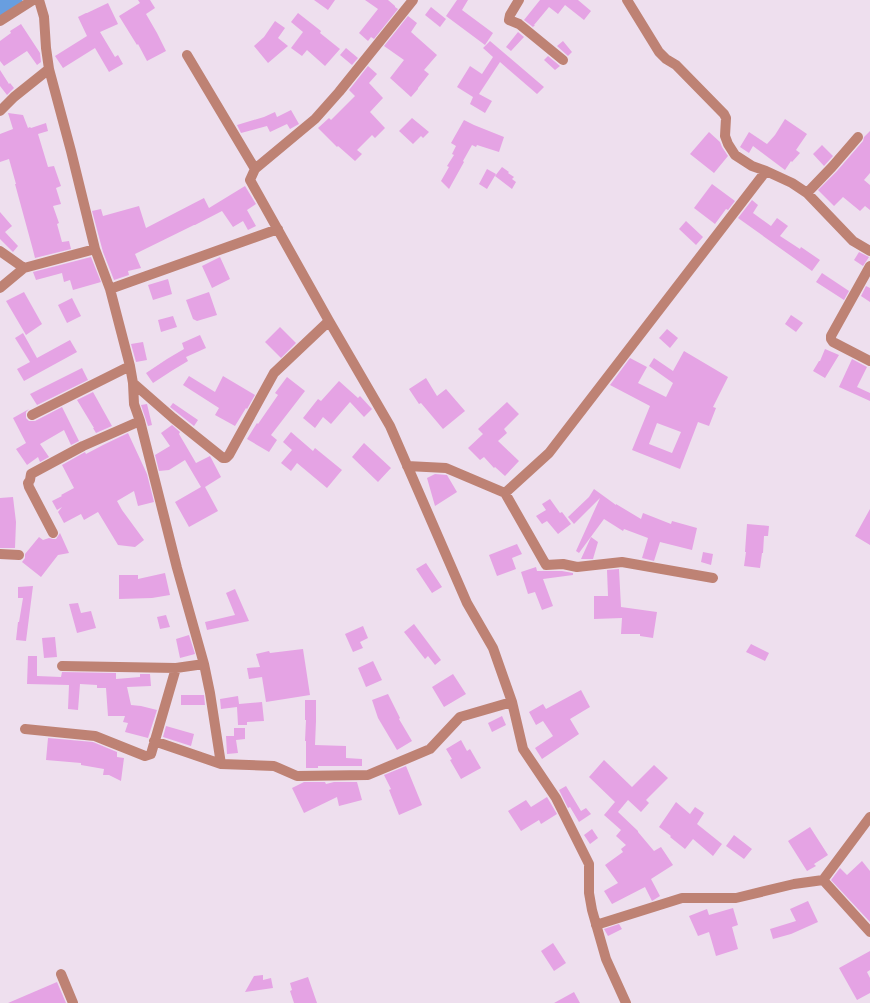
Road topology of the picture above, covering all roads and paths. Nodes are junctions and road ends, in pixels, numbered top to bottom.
1 (33, 0) edge
2 (39, 0) edge
3 (413, 0) edge
4 (519, 0) edge
5 (627, 0) edge
6 (0, 20) edge
7 (187, 55) dead end
8 (563, 60) dead end
9 (49, 69) junction
10 (0, 111) edge
11 (858, 137) dead end
12 (255, 169) junction
13 (766, 170) junction
14 (807, 193) junction
15 (278, 229) junction
16 (95, 249) junction
17 (0, 251) edge
18 (870, 251) edge
19 (870, 266) edge
20 (24, 268) junction
21 (0, 288) edge
22 (110, 289) junction
23 (329, 321) junction
24 (870, 361) edge
25 (130, 366) junction
26 (133, 382) junction
27 (32, 415) dead end
28 (140, 421) junction
29 (407, 466) junction
30 (505, 493) junction
31 (54, 533) dead end
32 (0, 554) edge
33 (18, 554) dead end
34 (713, 578) dead end
35 (204, 664) junction
36 (62, 666) dead end
37 (176, 668) junction
38 (512, 702) junction
39 (25, 728) dead end
40 (154, 741) junction
41 (220, 764) junction
42 (870, 817) edge
43 (823, 880) junction
44 (596, 925) junction
45 (870, 932) edge
46 (61, 974) dead end
47 (73, 1003) edge
48 (626, 1003) edge

1 - 6 street
2 - 9 street
3 - 12 street
4 - 8 street
5 - 13 street
7 - 12 street
9 - 10 street
9 - 16 street
11 - 14 street
12 - 15 street
13 - 14 street
13 - 30 street
14 - 18 street
15 - 22 street
15 - 23 street
16 - 20 street
16 - 22 street
17 - 20 street
19 - 24 street
20 - 21 street
22 - 25 street
23 - 26 street
23 - 29 street
25 - 26 street
25 - 27 street
26 - 28 street
28 - 31 street
28 - 35 street
29 - 30 street
29 - 38 street
30 - 34 street
32 - 33 street
35 - 37 street
35 - 41 street
36 - 37 street
37 - 40 street
38 - 41 street
38 - 44 street
39 - 40 street
40 - 41 street
42 - 43 street
43 - 44 street
43 - 45 street
44 - 48 street
46 - 47 street

